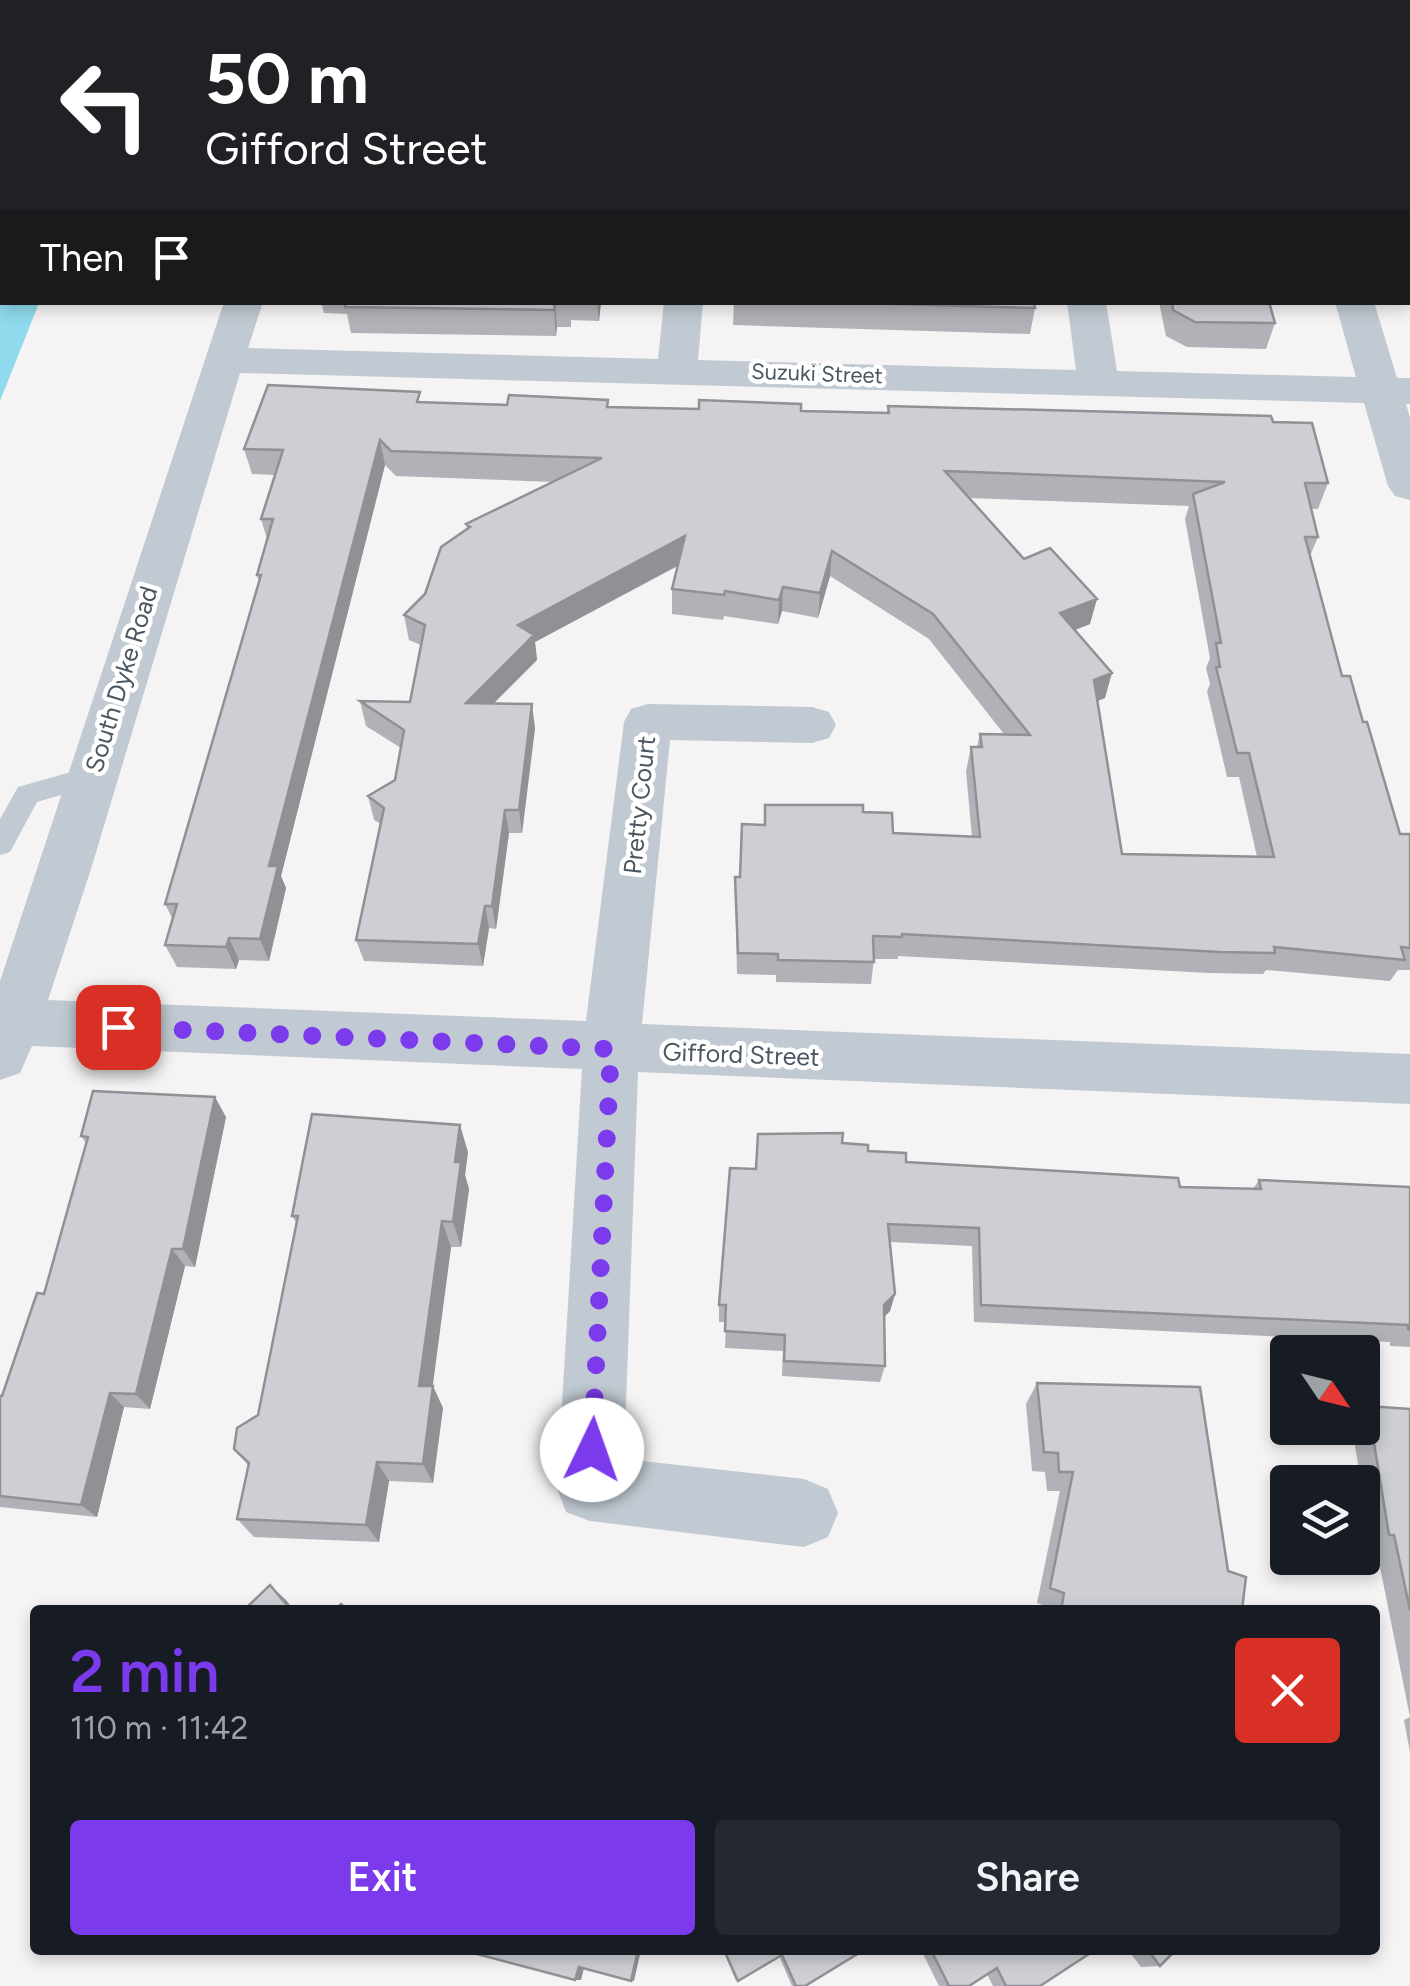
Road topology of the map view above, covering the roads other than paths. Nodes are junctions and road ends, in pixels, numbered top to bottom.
1 (243, 305) edge
2 (684, 305) edge
3 (1086, 305) edge
4 (1355, 305) edge
5 (223, 360) junction
6 (677, 370) junction
7 (1098, 381) junction
8 (1396, 391) edge
9 (1410, 486) edge
10 (812, 725) dead end
11 (92, 776) junction
12 (0, 844) edge
13 (7, 1039) edge
14 (611, 1049) junction
15 (1410, 1079) edge
16 (804, 1513) dead end

1 - 5 street, South Dyke Road
2 - 6 street
3 - 7 street
4 - 8 street
5 - 6 street, Suzuki Street
5 - 11 street, South Dyke Road
6 - 7 street, Suzuki Street
7 - 8 street, Suzuki Street
8 - 9 street
10 - 14 street, Pretty Court
11 - 12 lane
11 - 13 street, South Dyke Road
13 - 14 street, Gifford Street
14 - 15 street, Gifford Street
14 - 16 street

